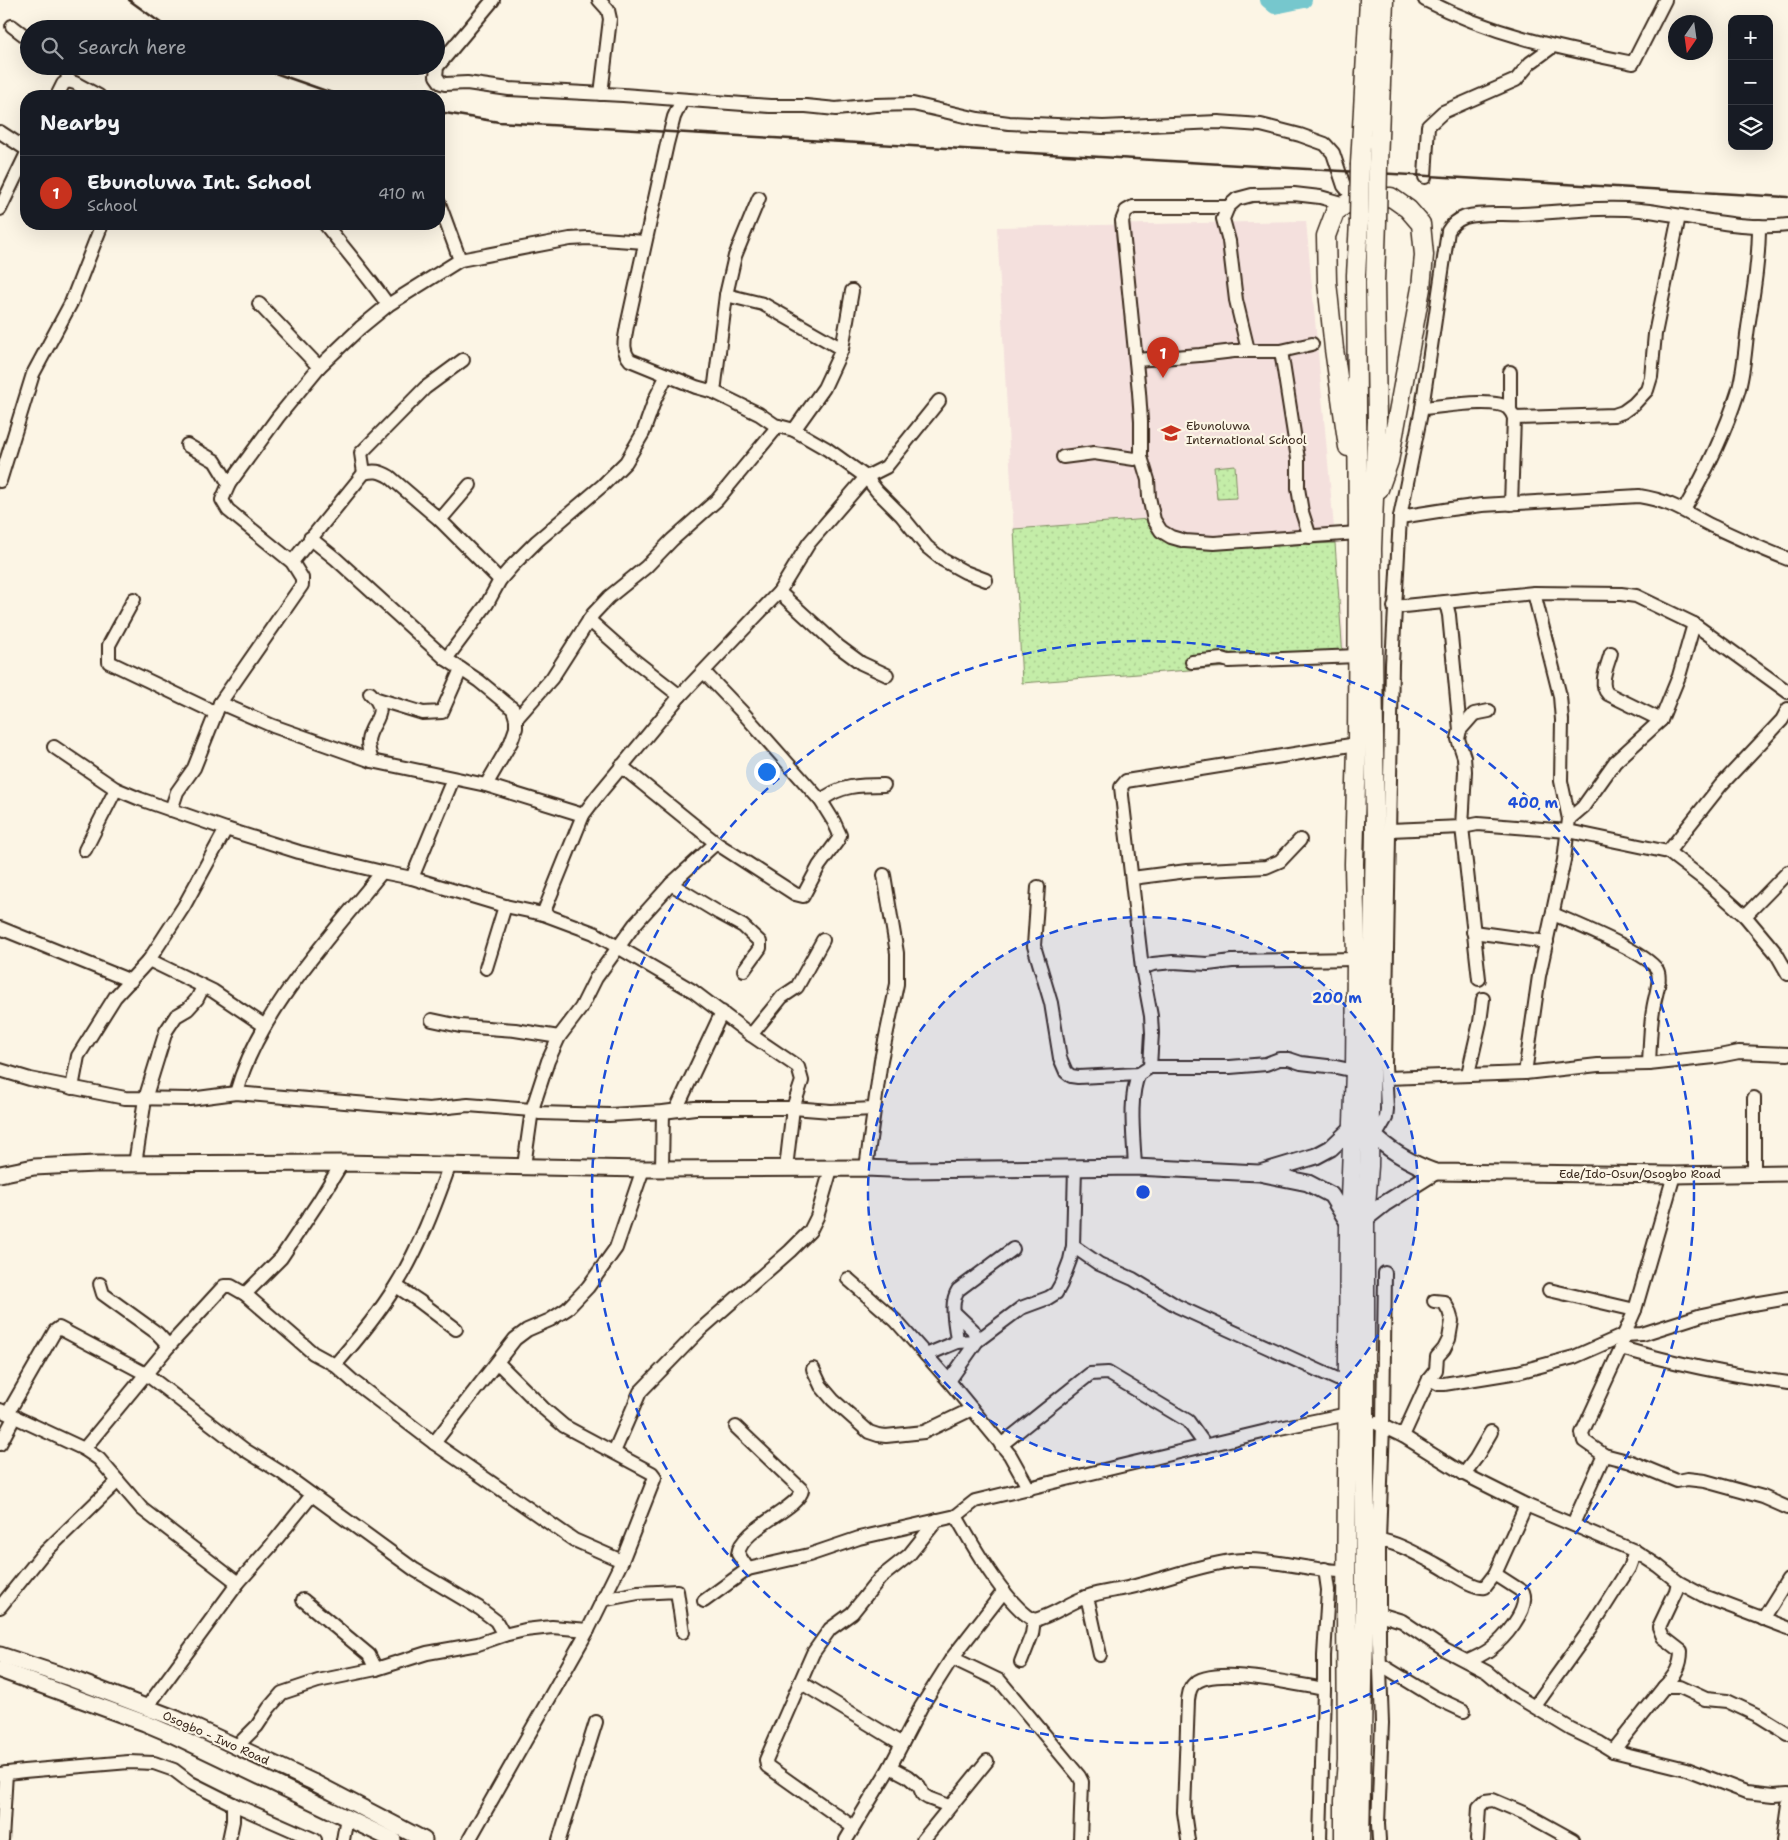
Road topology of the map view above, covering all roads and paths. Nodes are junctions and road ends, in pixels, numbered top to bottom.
1 (493, 0) edge
2 (599, 0) edge
3 (1369, 0) edge
4 (1384, 0) edge
5 (1425, 0) edge
6 (1665, 0) edge
7 (12, 26) dead end
8 (1376, 31) junction
9 (20, 32) edge
10 (1552, 47) junction
11 (445, 58) edge
12 (68, 75) edge
13 (436, 75) edge
14 (68, 81) junction
15 (60, 90) edge
16 (88, 90) edge
17 (601, 94) junction
18 (682, 100) junction
19 (0, 132) edge
20 (20, 145) edge
21 (20, 167) edge
22 (1425, 176) dead end
23 (759, 198) dead end
24 (1350, 201) junction
25 (1228, 207) junction
26 (0, 209) edge
27 (1678, 216) junction
28 (445, 219) edge
29 (1788, 225) edge
30 (1759, 226) junction
31 (100, 230) edge
32 (329, 230) edge
33 (645, 242) junction
34 (1424, 255) junction
35 (460, 260) junction
36 (852, 291) dead end
37 (1438, 293) junction
38 (726, 295) junction
39 (259, 304) dead end
40 (388, 305) junction
41 (1312, 344) dead end
42 (842, 349) junction
43 (1248, 350) junction
44 (1281, 351) junction
45 (463, 360) dead end
46 (1136, 360) junction
47 (320, 367) junction
48 (1510, 372) dead end
49 (667, 375) junction
50 (714, 392) junction
51 (939, 401) dead end
52 (1422, 408) junction
53 (1512, 414) junction
54 (778, 426) junction
55 (794, 430) junction
56 (187, 445) dead end
57 (1141, 456) junction
58 (1064, 457) dead end
59 (364, 472) junction
60 (866, 477) junction
61 (0, 481) edge
62 (229, 484) junction
63 (470, 485) dead end
64 (1357, 485) junction
65 (1374, 504) junction
66 (1511, 504) junction
67 (1684, 510) junction
68 (1400, 518) junction
69 (440, 520) junction
70 (1358, 533) junction
71 (1310, 537) junction
72 (310, 538) junction
73 (1788, 559) edge
74 (292, 562) junction
75 (500, 580) junction
76 (986, 580) dead end
77 (779, 592) junction
78 (1534, 593) junction
79 (134, 599) dead end
80 (1446, 603) junction
81 (1394, 607) junction
82 (589, 620) junction
83 (1694, 624) junction
84 (1611, 653) dead end
85 (1357, 656) junction
86 (446, 659) junction
87 (1192, 662) dead end
88 (461, 669) junction
89 (704, 672) junction
90 (887, 675) dead end
91 (1788, 692) edge
92 (680, 696) junction
93 (218, 708) junction
94 (1788, 709) edge
95 (1489, 711) dead end
96 (516, 720) junction
97 (1661, 720) junction
98 (1460, 730) junction
99 (1357, 744) junction
100 (54, 747) dead end
101 (372, 761) junction
102 (621, 766) junction
103 (453, 779) junction
104 (486, 785) junction
105 (884, 785) dead end
106 (116, 789) junction
107 (821, 801) junction
108 (171, 810) junction
109 (584, 816) junction
110 (1568, 825) junction
111 (1462, 827) junction
112 (226, 829) junction
113 (1390, 830) junction
114 (1300, 840) dead end
115 (716, 843) junction
116 (85, 850) dead end
117 (1668, 852) junction
118 (382, 872) junction
119 (1788, 872) edge
120 (884, 875) dead end
121 (412, 878) junction
122 (1132, 878) junction
123 (671, 884) junction
124 (1038, 887) dead end
125 (505, 906) junction
126 (543, 914) junction
127 (1552, 914) junction
128 (1745, 916) junction
129 (0, 928) edge
130 (1474, 932) junction
131 (823, 940) dead end
132 (1547, 942) junction
133 (618, 947) junction
134 (1356, 959) junction
135 (149, 960) junction
136 (486, 968) dead end
137 (1142, 968) junction
138 (744, 970) dead end
139 (1788, 974) edge
140 (1479, 979) dead end
141 (131, 981) junction
142 (203, 987) junction
143 (1483, 999) dead end
144 (722, 1012) junction
145 (432, 1020) dead end
146 (266, 1026) junction
147 (751, 1035) junction
148 (559, 1037) junction
149 (1788, 1054) edge
150 (1649, 1064) junction
151 (0, 1070) edge
152 (1355, 1071) junction
153 (1525, 1073) junction
154 (1468, 1074) junction
155 (1137, 1075) junction
156 (1387, 1078) junction
157 (72, 1088) junction
158 (236, 1093) junction
159 (1754, 1098) dead end
160 (145, 1100) junction
161 (793, 1108) junction
162 (873, 1109) junction
163 (532, 1110) junction
164 (669, 1111) junction
165 (1366, 1132) junction
166 (135, 1164) junction
167 (342, 1164) junction
168 (450, 1164) junction
169 (524, 1166) junction
170 (1076, 1167) junction
171 (1135, 1167) junction
172 (662, 1168) junction
173 (786, 1168) junction
174 (866, 1168) junction
175 (643, 1169) junction
176 (831, 1169) junction
177 (1435, 1172) junction
178 (1259, 1173) junction
179 (1788, 1173) edge
180 (0, 1174) edge
181 (1754, 1174) junction
182 (1674, 1175) junction
183 (1357, 1222) junction
184 (1073, 1246) junction
185 (1013, 1249) dead end
186 (1384, 1273) dead end
187 (848, 1279) dead end
188 (100, 1284) dead end
189 (396, 1286) junction
190 (1549, 1290) dead end
191 (245, 1294) junction
192 (1788, 1298) edge
193 (1434, 1301) dead end
194 (1635, 1310) junction
195 (954, 1312) junction
196 (456, 1329) dead end
197 (1624, 1335) junction
198 (977, 1341) junction
199 (958, 1342) junction
200 (169, 1346) junction
201 (1621, 1348) junction
202 (926, 1355) junction
203 (498, 1363) junction
204 (335, 1365) junction
205 (813, 1369) dead end
206 (146, 1374) junction
207 (1429, 1379) junction
208 (949, 1381) junction
209 (1788, 1383) edge
210 (1348, 1384) junction
211 (972, 1409) junction
212 (8, 1413) edge
213 (1348, 1414) junction
214 (1375, 1422) junction
215 (736, 1427) dead end
216 (1491, 1432) dead end
217 (1403, 1436) junction
218 (0, 1444) edge
219 (434, 1444) junction
220 (1000, 1445) junction
221 (1206, 1446) junction
222 (84, 1449) junction
223 (614, 1452) junction
224 (1604, 1455) junction
225 (1464, 1474) junction
226 (118, 1481) junction
227 (1029, 1489) junction
228 (312, 1495) junction
229 (1526, 1505) junction
230 (1788, 1508) edge
231 (956, 1516) junction
232 (937, 1520) junction
233 (1573, 1524) junction
234 (1379, 1540) junction
235 (1634, 1551) junction
236 (622, 1561) junction
237 (748, 1569) junction
238 (1325, 1569) junction
239 (1348, 1571) junction
240 (1495, 1574) junction
241 (1788, 1579) edge
242 (1678, 1582) junction
243 (238, 1583) junction
244 (1004, 1591) junction
245 (1085, 1597) junction
246 (303, 1600) dead end
247 (602, 1600) junction
248 (704, 1601) dead end
249 (0, 1607) edge
250 (1379, 1614) junction
251 (1763, 1619) junction
252 (1034, 1620) junction
253 (1788, 1628) edge
254 (588, 1630) junction
255 (683, 1632) dead end
256 (504, 1635) junction
257 (1371, 1639) junction
258 (0, 1655) edge
259 (1100, 1655) dead end
260 (952, 1658) junction
261 (1468, 1661) junction
262 (1021, 1662) dead end
263 (1380, 1664) junction
264 (376, 1669) junction
265 (0, 1670) edge
266 (800, 1682) junction
267 (1664, 1687) junction
268 (1324, 1689) junction
269 (1535, 1706) junction
270 (147, 1707) junction
271 (1464, 1711) dead end
272 (177, 1720) junction
273 (596, 1722) dead end
274 (171, 1734) junction
275 (1788, 1734) edge
276 (902, 1744) junction
277 (236, 1747) junction
278 (1613, 1751) junction
279 (987, 1761) dead end
280 (890, 1767) junction
281 (3, 1774) edge
282 (1788, 1794) edge
283 (1352, 1800) junction
284 (233, 1804) junction
285 (1788, 1804) edge
286 (950, 1806) junction
287 (346, 1817) junction
288 (853, 1827) junction
289 (2, 1840) edge
290 (229, 1840) edge
291 (315, 1840) edge
292 (343, 1840) edge
293 (393, 1840) edge
294 (424, 1840) edge
295 (469, 1840) edge
296 (559, 1840) edge
297 (846, 1840) edge
298 (923, 1840) edge
299 (1080, 1840) edge
300 (1188, 1840) edge
301 (1320, 1840) edge
302 (1344, 1840) edge
303 (1360, 1840) edge
304 (1379, 1840) edge
305 (1477, 1840) edge
306 (1573, 1840) edge
307 (1783, 1840) edge

1 - 11 street
2 - 17 street
3 - 8 highway
4 - 8 highway
5 - 10 street
6 - 10 street
7 - 9 street
8 - 64 highway, bridge
8 - 65 highway, bridge
10 - 22 street
12 - 14 street
13 - 17 street
14 - 15 street
14 - 16 street
17 - 18 street
18 - 24 street
18 - 33 street
19 - 20 street
21 - 26 street
23 - 38 street
24 - 25 street
24 - 34 highway
24 - 64 highway
25 - 43 street
25 - 46 street
27 - 30 street
27 - 37 street
27 - 53 street
28 - 35 street
29 - 30 street
30 - 67 street
31 - 61 street
32 - 40 street
33 - 35 street
33 - 49 street
34 - 37 street
34 - 65 highway
35 - 40 street
36 - 42 street
37 - 52 street
38 - 42 street
38 - 50 street
39 - 47 street
40 - 47 street
41 - 44 street
42 - 55 street
43 - 44 street
43 - 46 street
44 - 71 street
45 - 59 street
46 - 57 street
47 - 62 street
48 - 53 street
49 - 50 street
49 - 75 street
50 - 54 street
51 - 60 street
52 - 53 street
52 - 68 street
53 - 66 street
54 - 55 street
54 - 82 street
55 - 60 street
56 - 62 street
57 - 58 street
57 - 71 street
59 - 69 street
59 - 72 street
60 - 76 street
60 - 77 street
62 - 74 street
63 - 69 street
64 - 70 highway
65 - 165 highway
66 - 67 street
66 - 68 street
67 - 73 street
68 - 81 street
69 - 75 street
70 - 71 street
70 - 85 highway
72 - 74 street
72 - 86 street
74 - 93 street
75 - 86 street
77 - 89 street
77 - 90 street
78 - 80 street
78 - 83 street
78 - 110 street
79 - 93 street
80 - 81 street
80 - 98 street
81 - 113 street
82 - 92 street
82 - 96 street
83 - 91 street
83 - 97 street
84 - 97 street
85 - 87 street
85 - 99 highway
86 - 88 street
88 - 96 street
88 - 101 street
89 - 92 street
89 - 107 street
92 - 102 street
93 - 101 street
93 - 108 street
94 - 117 street
95 - 98 street
96 - 104 street
97 - 110 street
98 - 111 street
99 - 122 street
99 - 134 highway
100 - 106 street
101 - 103 street
102 - 109 street
102 - 115 street
103 - 104 street
103 - 121 street
104 - 109 street
105 - 107 street
106 - 108 street
106 - 116 street
107 - 115 street
108 - 112 street
109 - 126 street
110 - 111 street
110 - 117 street
110 - 127 street
111 - 113 street
111 - 130 street
112 - 118 street
112 - 135 street
113 - 156 street
114 - 122 street
115 - 123 street
117 - 128 street
118 - 121 street
118 - 146 street
119 - 128 street
120 - 162 street
121 - 125 street
122 - 137 street
123 - 133 street
123 - 138 street
124 - 155 street
125 - 126 street
125 - 136 street
126 - 133 street
127 - 132 street
127 - 150 street
128 - 139 street
129 - 141 street
130 - 132 street
130 - 140 street
131 - 147 street
132 - 153 street
133 - 144 street
133 - 148 street
134 - 137 street
134 - 152 highway
135 - 141 street
135 - 142 street
137 - 155 street
141 - 157 street
142 - 146 street
142 - 160 street
143 - 154 street
144 - 147 street
144 - 164 street
145 - 148 street
146 - 158 street
147 - 161 street
148 - 163 street
149 - 150 street
150 - 153 street
151 - 157 street
152 - 155 street
152 - 165 highway
153 - 154 street
154 - 156 street
155 - 171 street
156 - 165 street
157 - 160 street
158 - 160 street
158 - 163 street
159 - 181 street
160 - 166 street
161 - 162 street
161 - 164 street
161 - 173 street
162 - 174 street
163 - 164 street
163 - 169 street
164 - 172 street
165 - 177 main road
165 - 178 main road
165 - 183 highway
166 - 167 main road
166 - 180 main road
167 - 168 main road
167 - 191 street
168 - 169 main road
168 - 189 street
169 - 175 main road
170 - 171 main road
170 - 174 main road
170 - 184 street
171 - 178 main road
172 - 173 main road
172 - 175 main road
173 - 176 main road
174 - 176 main road
175 - 203 street
176 - 223 street
177 - 182 main road, Ede/Ido-Osun/Osogbo Road
177 - 183 main road
178 - 183 main road
179 - 181 main road, Ede/Ido-Osun/Osogbo Road
181 - 182 main road, Ede/Ido-Osun/Osogbo Road
182 - 194 street
183 - 210 highway
183 - 214 highway
184 - 198 street
184 - 210 street
185 - 195 street
186 - 214 street
187 - 202 street
188 - 200 street
189 - 196 street
189 - 204 street
190 - 194 street
191 - 200 street
191 - 204 street
192 - 197 street
193 - 207 street
194 - 197 street
195 - 198 street
195 - 199 street
197 - 201 street
197 - 207 street
198 - 199 street
198 - 208 street
199 - 202 street
200 - 206 street
201 - 209 street
201 - 224 street
202 - 208 street
203 - 219 street
203 - 223 street
204 - 219 street
205 - 211 street
206 - 212 street
206 - 222 street
206 - 228 street
207 - 217 street
208 - 211 street
210 - 213 highway
211 - 220 street
212 - 218 street
212 - 222 street
213 - 221 street
213 - 239 highway
214 - 217 street
214 - 234 street
214 - 257 highway
215 - 237 street
216 - 225 street
217 - 225 street
219 - 236 street
220 - 221 street
220 - 227 street
221 - 227 street
222 - 226 street
223 - 236 street
224 - 230 street
224 - 233 street
225 - 229 street
226 - 243 street
226 - 249 street
227 - 231 street
228 - 243 street
228 - 256 street
229 - 233 street
229 - 240 street
231 - 232 street
231 - 244 street
232 - 237 street
232 - 266 street
233 - 235 street
234 - 240 street
234 - 250 street
235 - 242 street
235 - 269 street
236 - 247 street
237 - 248 street
238 - 239 street
238 - 245 street
238 - 268 street
239 - 283 highway
240 - 261 street
241 - 251 street
242 - 251 street
242 - 267 street
243 - 270 street
244 - 252 street
244 - 260 street
245 - 252 street
245 - 259 street
246 - 264 street
247 - 254 street
247 - 255 street
250 - 257 street
250 - 261 street
251 - 253 street
252 - 262 street
254 - 256 street
254 - 295 street
256 - 264 street
257 - 263 street
257 - 283 highway
258 - 270 main road, Osogbo - Iwo Road
260 - 276 street
260 - 299 street
261 - 269 street
263 - 271 street
263 - 304 street
264 - 277 street
265 - 274 main road, Osogbo - Iwo Road
266 - 276 street
266 - 288 street
267 - 275 street
267 - 278 street
268 - 300 street
268 - 301 street
269 - 278 street
270 - 272 main road, Osogbo - Iwo Road
272 - 274 main road
272 - 277 main road, Osogbo - Iwo Road
273 - 296 street
274 - 287 main road, Osogbo - Iwo Road
276 - 280 street
277 - 294 main road, Osogbo - Iwo Road
278 - 282 street
279 - 286 street
280 - 286 street
280 - 288 street
281 - 284 street
281 - 289 street
283 - 302 highway
283 - 303 highway
284 - 290 street
284 - 291 street
285 - 307 street
286 - 298 street
287 - 292 street
287 - 293 main road, Osogbo - Iwo Road
288 - 297 street
305 - 306 street

